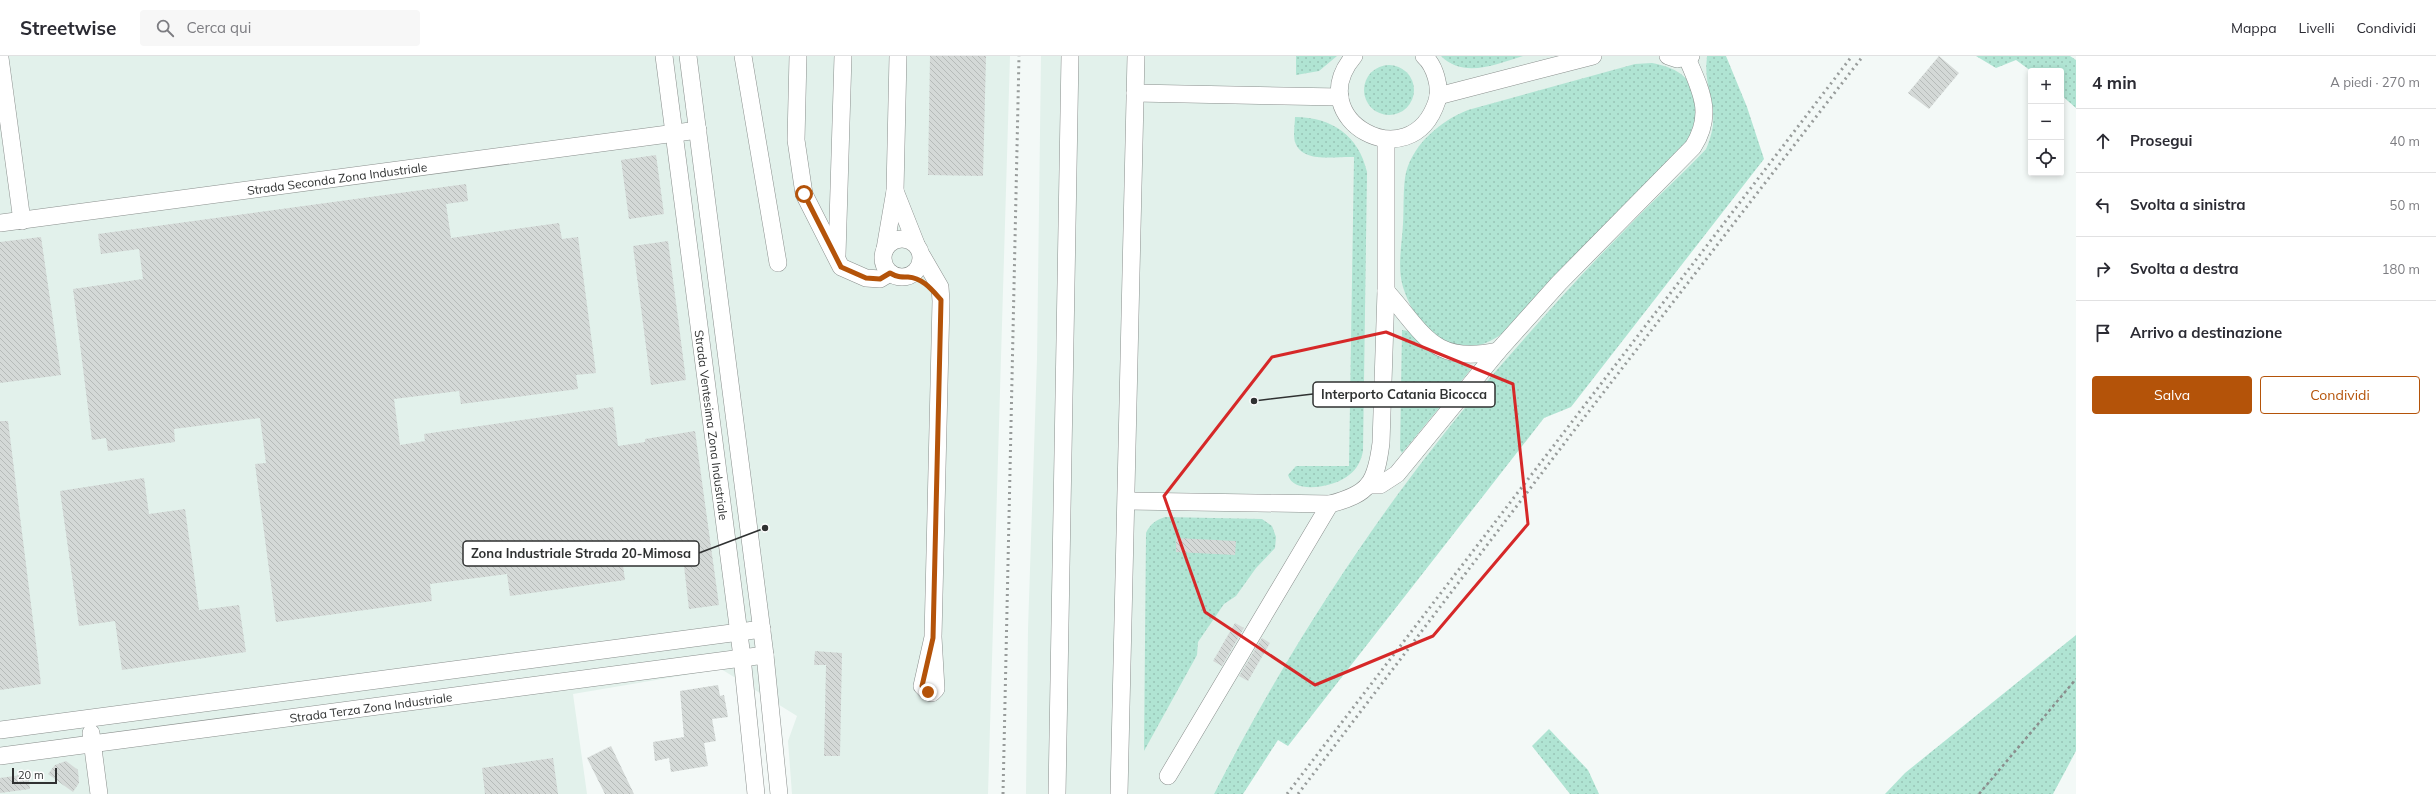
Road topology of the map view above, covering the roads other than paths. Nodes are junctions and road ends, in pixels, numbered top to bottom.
1 (664, 56) edge
2 (688, 56) edge
3 (743, 56) edge
4 (798, 56) edge
5 (843, 56) edge
6 (898, 56) edge
7 (1070, 56) edge
8 (1136, 56) edge
9 (1354, 56) edge
10 (1424, 56) edge
11 (1593, 56) edge
12 (1668, 56) edge
13 (1689, 57) edge
14 (0, 58) edge
15 (1135, 93) junction
16 (1438, 96) junction
17 (1340, 97) junction
18 (698, 130) junction
19 (673, 133) junction
20 (1386, 140) junction
21 (895, 191) junction
22 (22, 220) junction
23 (0, 223) edge
24 (885, 249) junction
25 (919, 250) junction
26 (837, 258) junction
27 (778, 263) dead end
28 (890, 273) junction
29 (908, 277) junction
30 (1386, 290) junction
31 (941, 300) junction
32 (1498, 351) junction
33 (733, 405) junction
34 (710, 408) junction
35 (1368, 485) junction
36 (1127, 501) junction
37 (1330, 504) junction
38 (747, 515) junction
39 (724, 518) junction
40 (762, 629) junction
41 (739, 632) junction
42 (933, 638) dead end
43 (667, 642) junction
44 (765, 654) junction
45 (742, 658) junction
46 (525, 661) junction
47 (669, 667) junction
48 (528, 685) junction
49 (172, 708) junction
50 (90, 719) junction
51 (0, 730) edge
52 (174, 733) junction
53 (93, 744) junction
54 (0, 756) edge
55 (1168, 776) dead end
56 (100, 794) edge
57 (756, 794) edge
58 (779, 794) edge
59 (1056, 794) edge
60 (1119, 794) edge

1 - 19 street, Strada Ventesima Zona Industriale
2 - 18 street, Strada Ventesima Zona Industriale
3 - 27 street
4 - 26 street
5 - 26 street
6 - 21 street
7 - 59 street
8 - 15 street
9 - 17 street
10 - 16 street
11 - 16 street
12 - 13 street
13 - 32 street
14 - 22 street
15 - 17 street
15 - 36 street
16 - 20 street
17 - 20 street
18 - 19 street, Strada Seconda Zona Industriale
18 - 33 street, Strada Ventesima Zona Industriale
19 - 22 street, Strada Seconda Zona Industriale
19 - 34 street, Strada Ventesima Zona Industriale
20 - 30 street
21 - 24 street
21 - 25 street
22 - 23 street, Strada Seconda Zona Industriale
24 - 25 street
24 - 28 street
25 - 29 street
25 - 31 street
26 - 28 street
28 - 29 street
29 - 31 street
30 - 32 street
30 - 35 street
31 - 42 street
32 - 35 street
33 - 34 street
33 - 38 street, Strada Ventesima Zona Industriale
34 - 39 street, Strada Ventesima Zona Industriale
35 - 37 street
36 - 37 street
36 - 60 street
37 - 55 street
38 - 39 street
38 - 40 street, Strada Ventesima Zona Industriale
39 - 41 street, Strada Ventesima Zona Industriale
40 - 41 street, Strada Terza Zona Industriale
40 - 44 street, Strada Ventesima Zona Industriale
41 - 43 street, Strada Terza Zona Industriale
41 - 45 street, Strada Ventesima Zona Industriale
43 - 46 street, Strada Terza Zona Industriale
43 - 47 street
44 - 45 street, Strada Terza Zona Industriale
44 - 58 street, Strada Ventesima Zona Industriale
45 - 47 street, Strada Terza Zona Industriale
45 - 57 street, Strada Ventesima Zona Industriale
46 - 48 street
46 - 49 street, Strada Terza Zona Industriale
47 - 48 street, Strada Terza Zona Industriale
48 - 52 street, Strada Terza Zona Industriale
49 - 50 street, Strada Terza Zona Industriale
49 - 52 street
50 - 51 street, Strada Terza Zona Industriale
50 - 53 street
52 - 53 street, Strada Terza Zona Industriale
53 - 54 street, Strada Terza Zona Industriale
53 - 56 street

